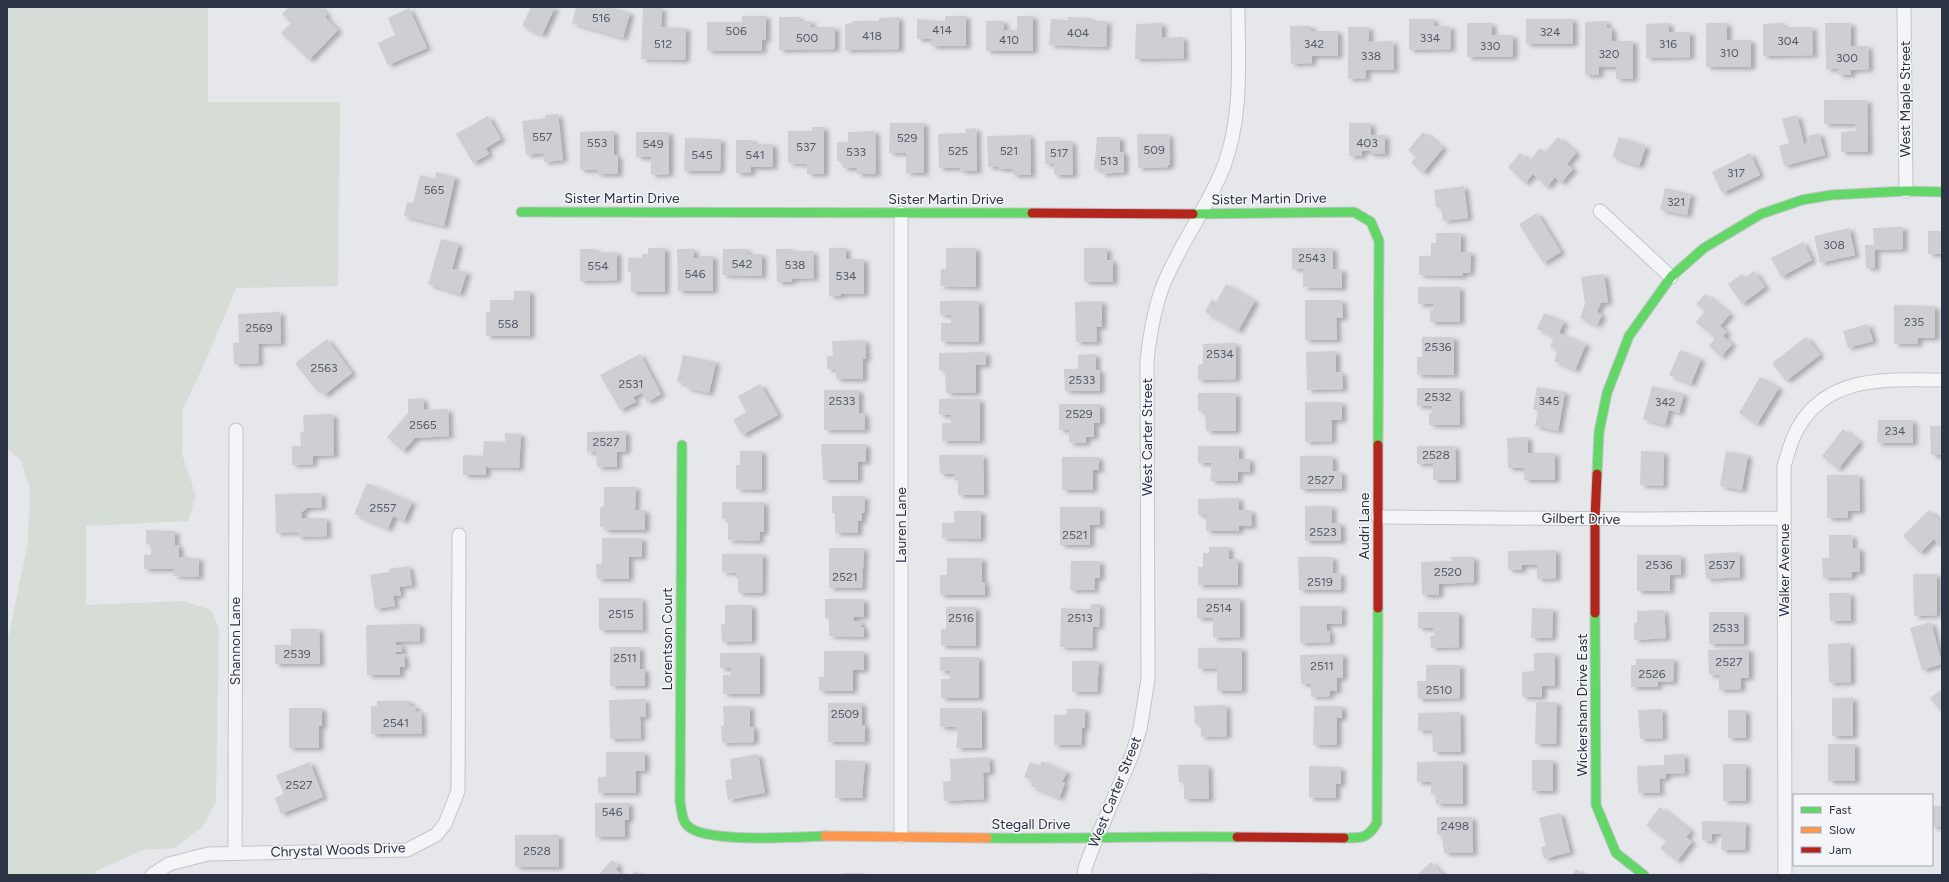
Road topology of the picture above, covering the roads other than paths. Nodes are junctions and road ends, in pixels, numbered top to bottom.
1 (1238, 7) edge
2 (1904, 7) edge
3 (1906, 191) junction
4 (1942, 192) edge
5 (1600, 211) dead end
6 (521, 212) dead end
7 (901, 213) junction
8 (1202, 214) junction
9 (1369, 218) joint
10 (1671, 277) junction
11 (1942, 380) edge
12 (236, 430) dead end
13 (682, 445) dead end
14 (1378, 517) junction
15 (1783, 518) junction
16 (1595, 519) junction
17 (459, 536) dead end
18 (691, 829) joint
19 (1370, 834) joint
20 (901, 836) junction
21 (1098, 837) junction
22 (235, 852) junction
23 (152, 875) edge
24 (1084, 875) edge
25 (1644, 875) edge
26 (1785, 875) edge

1 - 8 street, West Carter Street
2 - 3 street, West Maple Street
3 - 4 street, Wickersham Drive East
3 - 10 street, Wickersham Drive East
5 - 10 street
6 - 7 street, Sister Martin Drive
7 - 8 street, Sister Martin Drive
7 - 20 street, Lauren Lane
8 - 9 street, Sister Martin Drive
8 - 21 street, West Carter Street
9 - 14 street, Audri Lane
10 - 16 street, Wickersham Drive East
11 - 15 street, Walker Avenue
12 - 22 street, Shannon Lane
13 - 18 street, Lorentson Court
14 - 16 street, Gilbert Drive
14 - 19 street, Audri Lane
15 - 16 street, Gilbert Drive
15 - 26 street, Walker Avenue
16 - 25 street, Wickersham Drive East
17 - 22 street, Chrystal Woods Drive
18 - 20 street, Stegall Drive
19 - 21 street, Stegall Drive
20 - 21 street, Stegall Drive
21 - 24 street, West Carter Street
22 - 23 street, Chrystal Woods Drive

